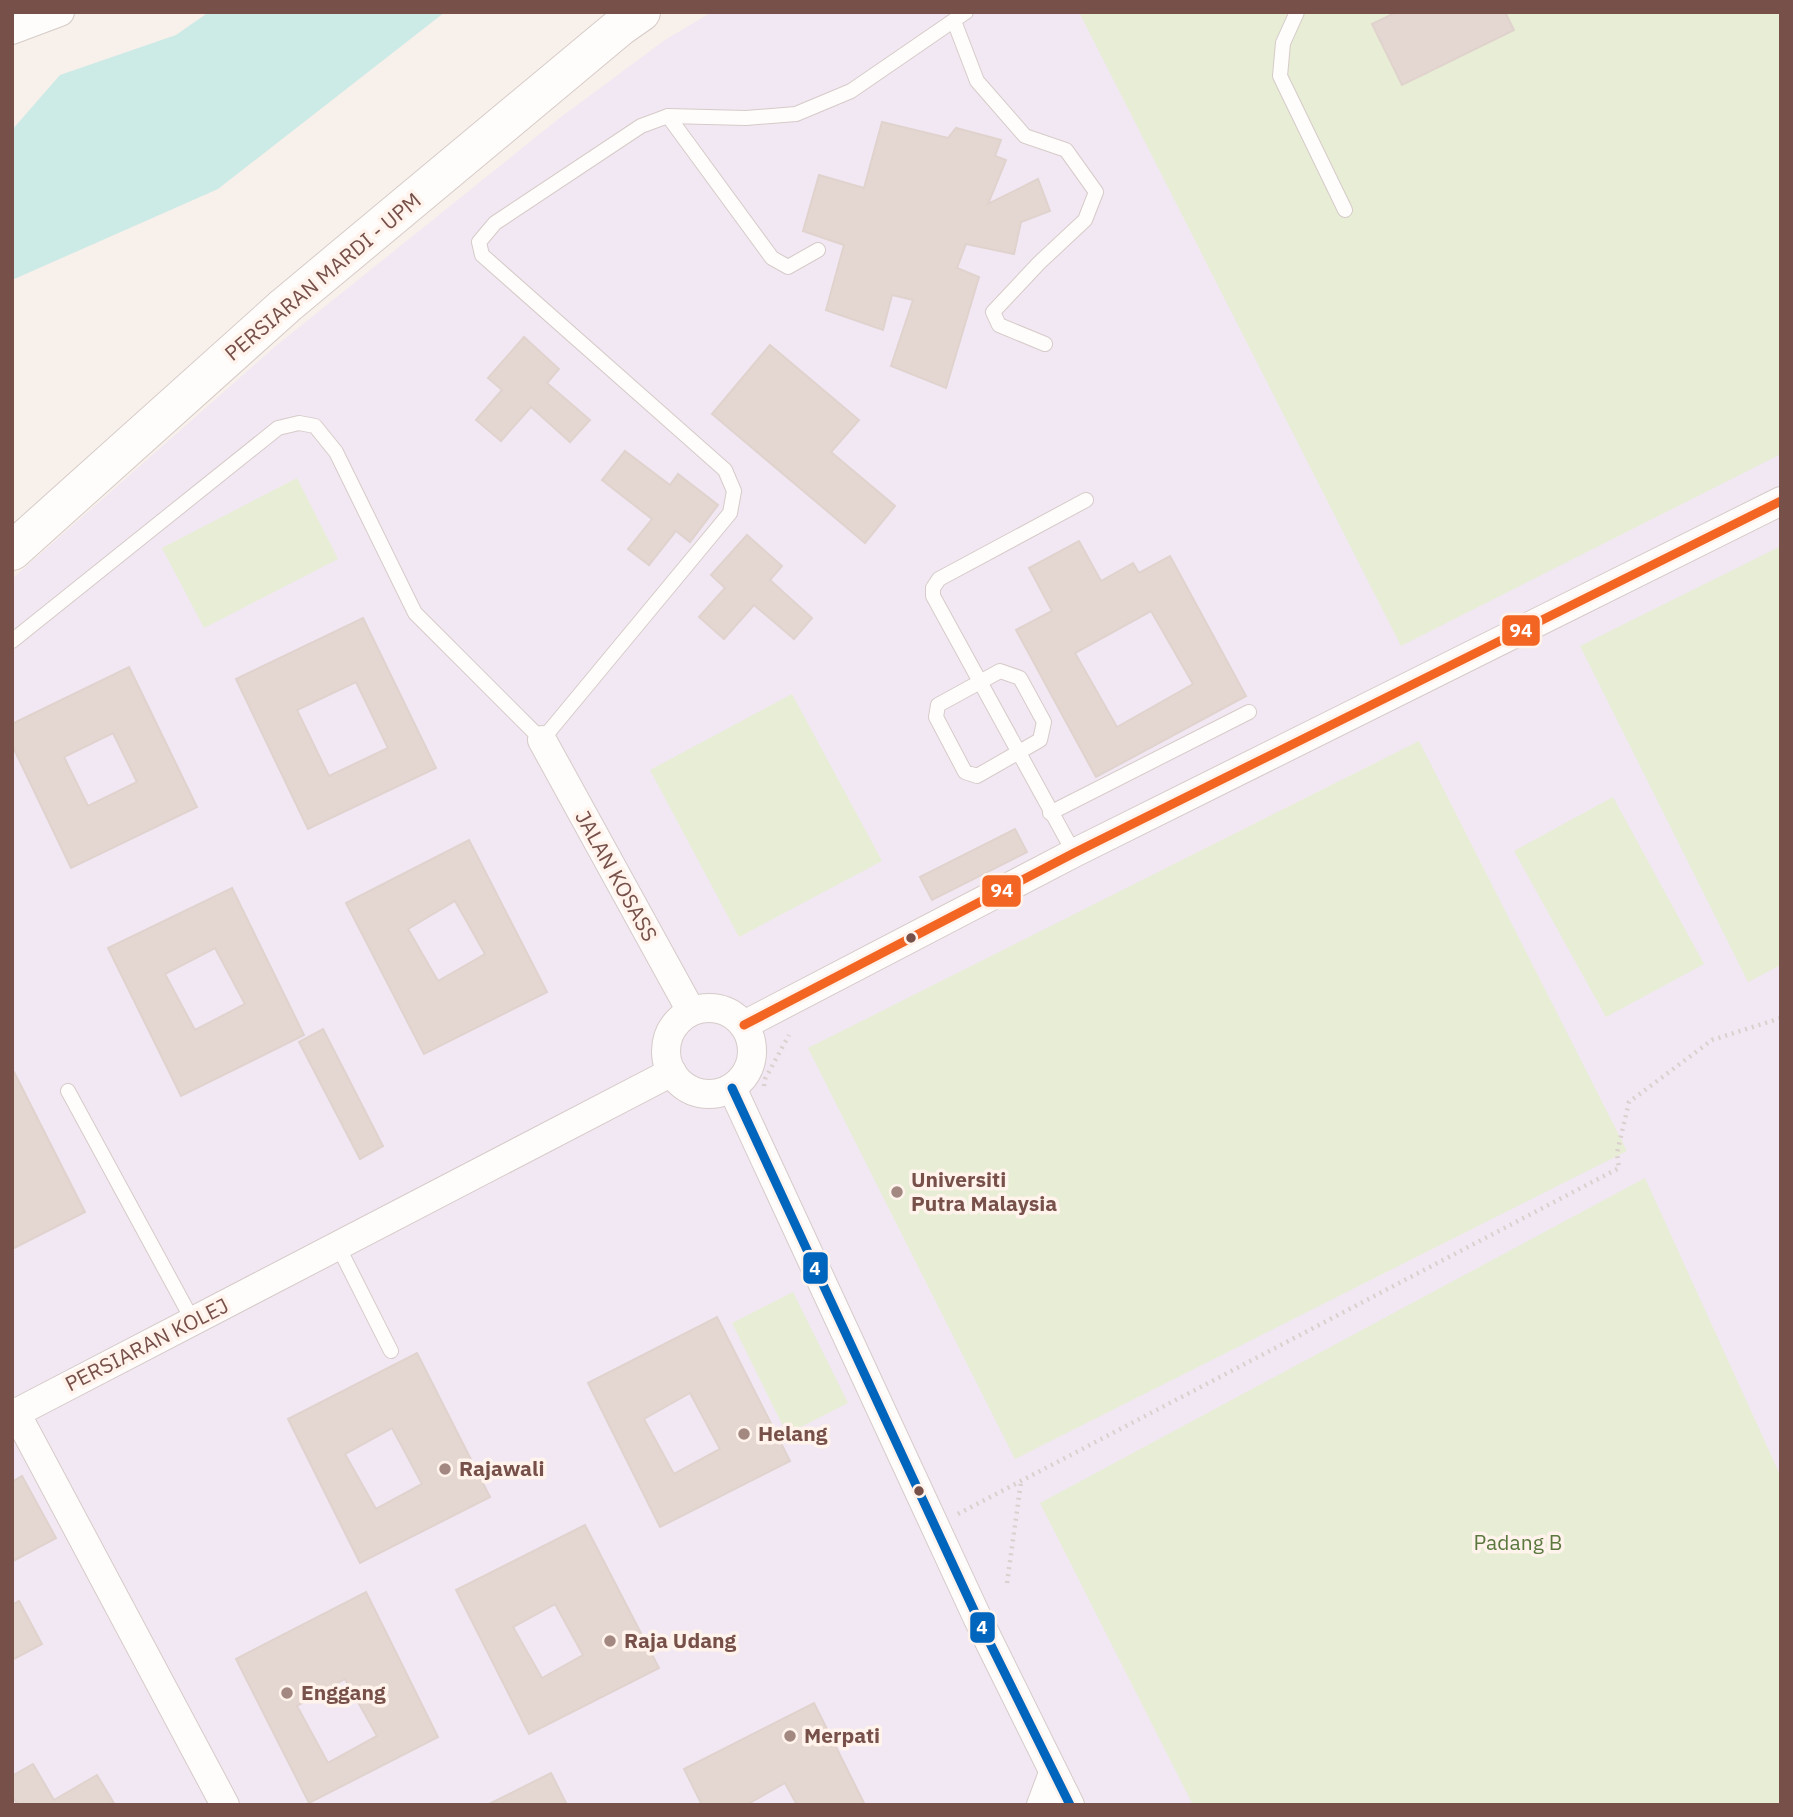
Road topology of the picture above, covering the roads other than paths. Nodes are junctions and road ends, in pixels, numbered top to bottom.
1 (60, 12) edge
2 (641, 12) edge
3 (966, 12) edge
4 (1297, 12) edge
5 (954, 22) junction
6 (12, 30) edge
7 (668, 116) junction
8 (1345, 210) dead end
9 (818, 250) dead end
10 (1045, 344) dead end
11 (1086, 500) dead end
12 (1781, 501) edge
13 (12, 551) edge
14 (12, 641) edge
15 (980, 682) junction
16 (1249, 712) dead end
17 (542, 740) junction
18 (1018, 753) junction
19 (1050, 813) junction
20 (1074, 853) junction
21 (691, 1012) junction
22 (744, 1025) junction
23 (672, 1072) junction
24 (732, 1088) junction
25 (68, 1091) dead end
26 (338, 1246) junction
27 (193, 1321) junction
28 (391, 1351) dead end
29 (14, 1413) edge
30 (1053, 1773) junction
31 (225, 1805) edge
32 (1041, 1805) edge
33 (1070, 1805) edge

1 - 6 street
2 - 13 street, PERSIARAN MARDI - UPM
3 - 5 lane
4 - 8 lane
5 - 7 lane
5 - 10 lane
7 - 9 lane
7 - 17 lane
11 - 15 lane
12 - 20 street
14 - 17 lane
15 - 18 lane
15 - 18 lane
15 - 18 lane
16 - 19 lane
17 - 21 street, JALAN KOSASS
18 - 19 lane
19 - 20 lane
20 - 22 street
21 - 22 street
21 - 23 street
22 - 24 street
23 - 24 street
23 - 26 street, PERSIARAN KOLEJ
24 - 30 street
25 - 27 lane
26 - 27 street, PERSIARAN KOLEJ
26 - 28 lane
27 - 29 street, PERSIARAN KOLEJ
29 - 31 street, PERSIARAN KOLEJ
30 - 32 street
30 - 33 street

